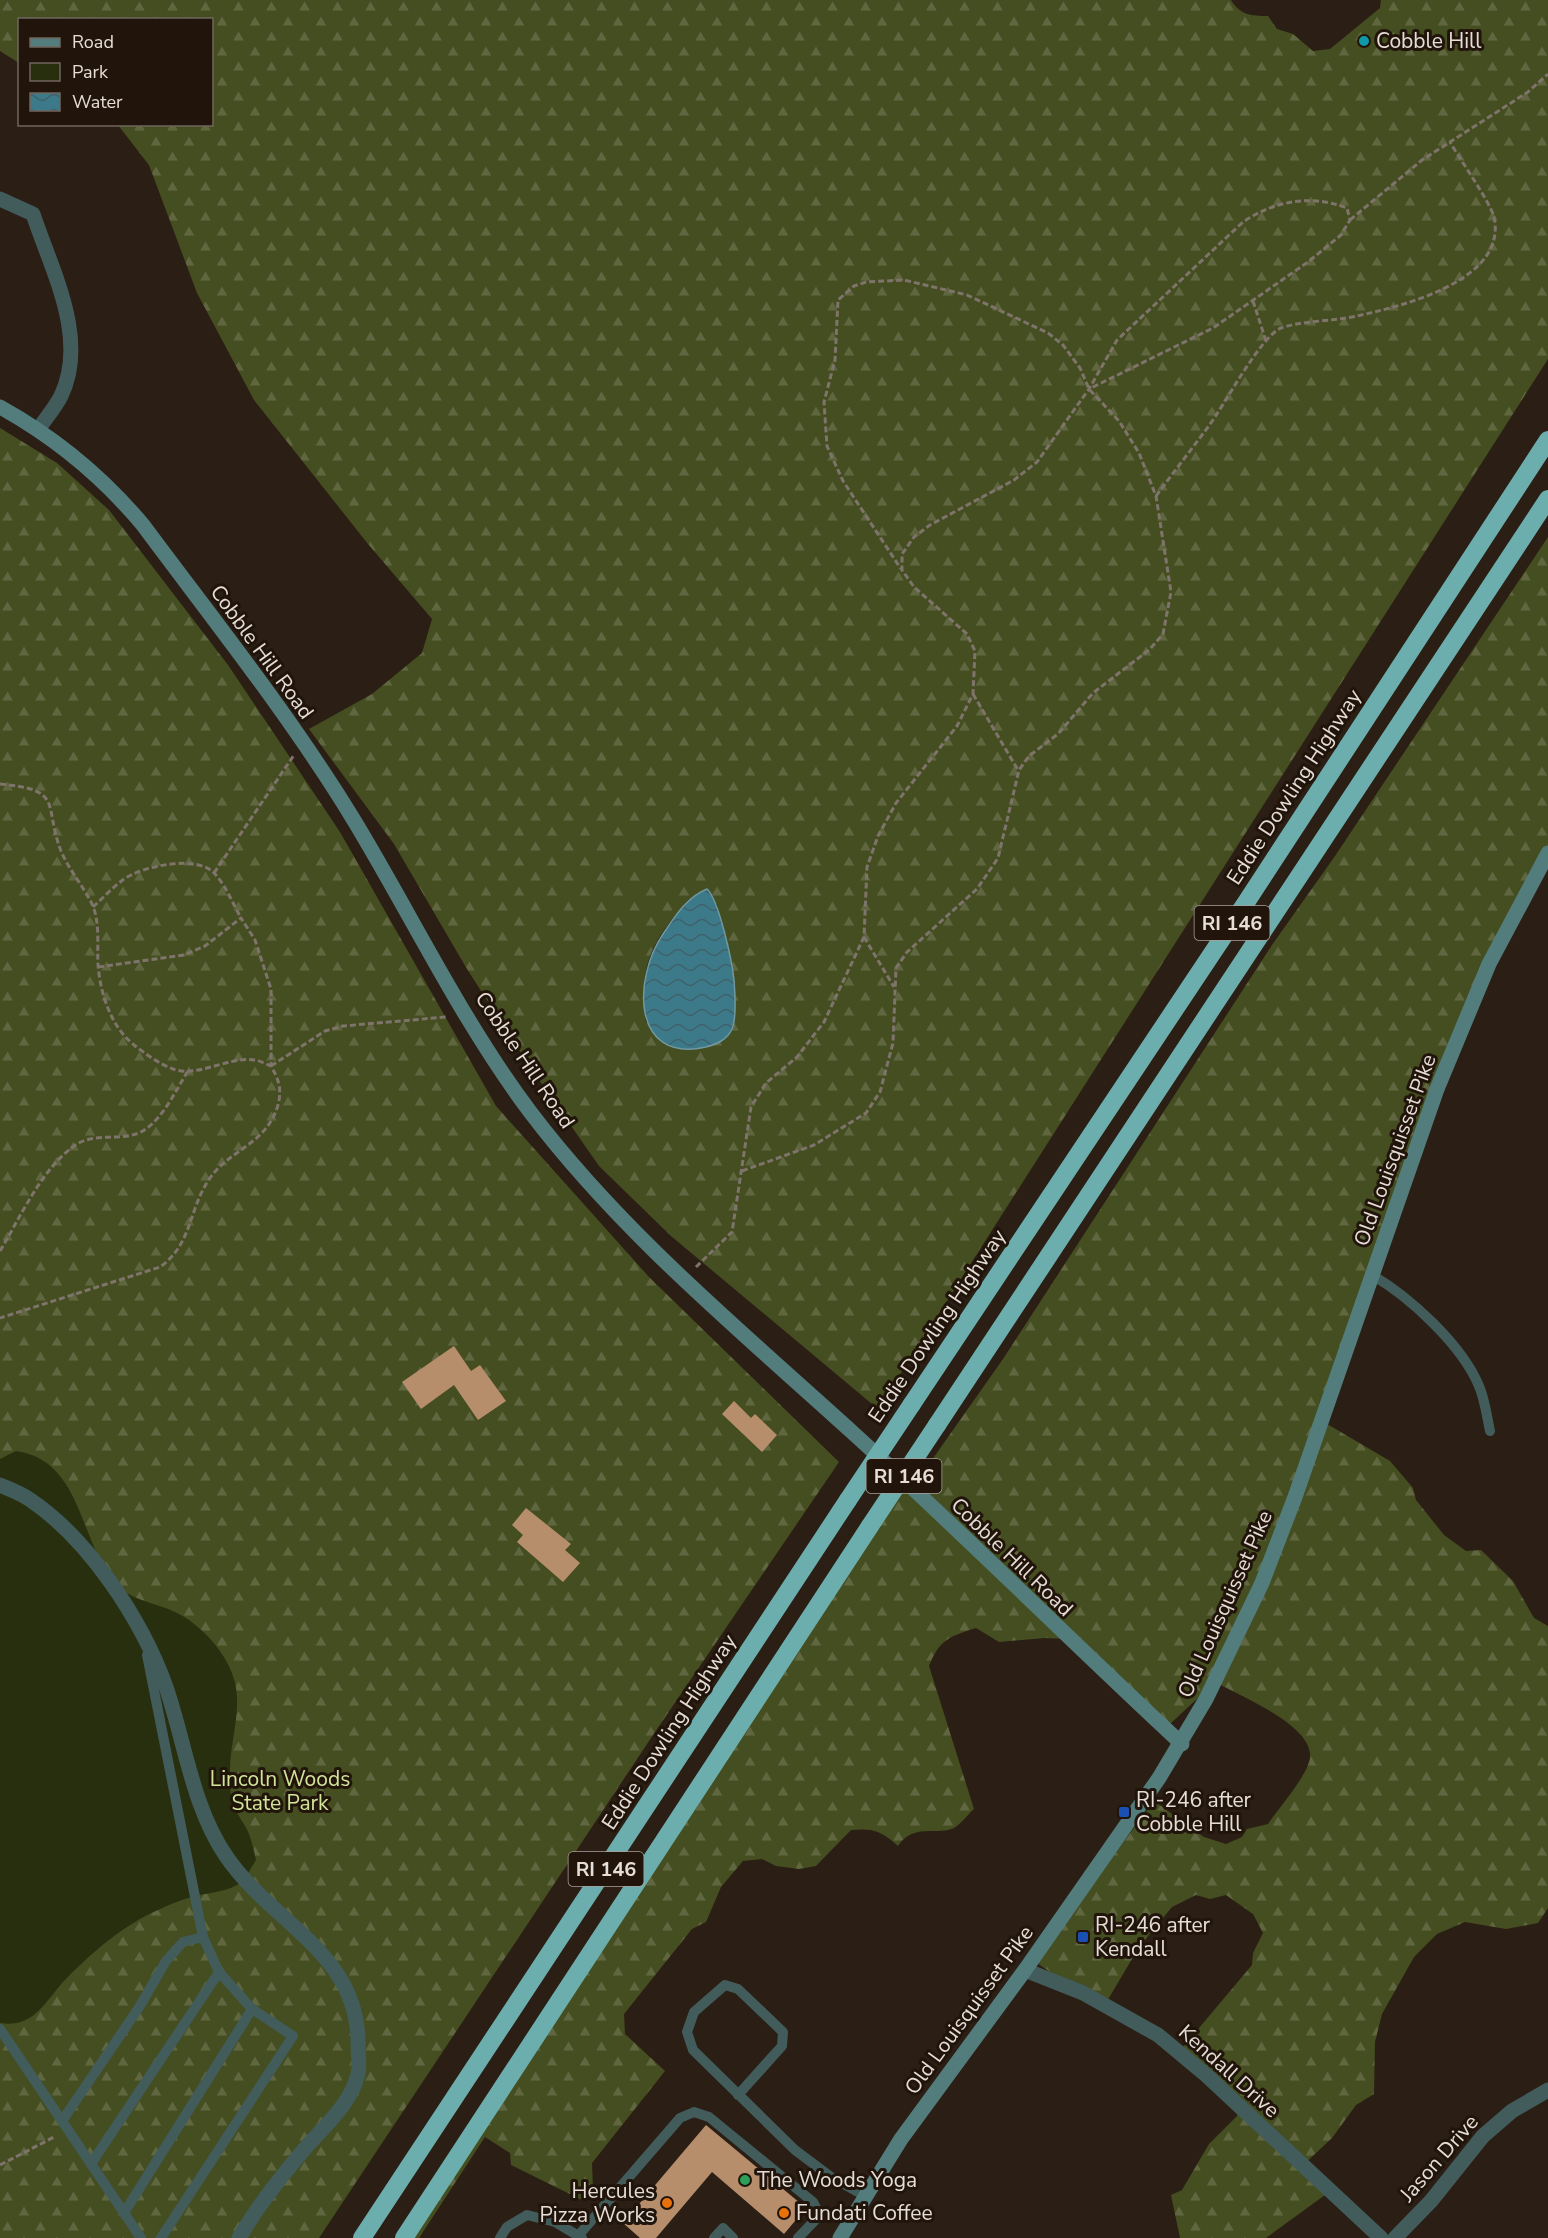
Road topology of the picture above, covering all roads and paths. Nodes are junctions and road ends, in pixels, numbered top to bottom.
1 (1548, 74) edge
2 (1450, 142) junction
3 (0, 199) edge
4 (1350, 220) junction
5 (1253, 301) junction
6 (1266, 340) junction
7 (1089, 389) junction
8 (0, 407) edge
9 (38, 430) junction
10 (1548, 440) edge
11 (1156, 496) junction
12 (1548, 499) edge
13 (902, 570) junction
14 (973, 694) junction
15 (302, 743) junction
16 (1019, 770) junction
17 (0, 784) edge
18 (1548, 853) edge
19 (214, 873) junction
20 (93, 907) junction
21 (241, 918) junction
22 (864, 937) junction
23 (98, 967) junction
24 (895, 989) junction
25 (468, 1015) junction
26 (271, 1066) junction
27 (189, 1071) junction
28 (742, 1171) junction
29 (0, 1251) edge
30 (1372, 1275) junction
31 (684, 1278) junction
32 (0, 1318) edge
33 (1490, 1431) dead end
34 (0, 1485) edge
35 (144, 1640) junction
36 (1182, 1744) junction
37 (203, 1936) junction
38 (1025, 1970) junction
39 (219, 1972) junction
40 (252, 2009) junction
41 (0, 2029) edge
42 (1548, 2090) edge
43 (738, 2096) junction
44 (65, 2125) junction
45 (91, 2164) junction
46 (0, 2165) edge
47 (865, 2196) junction
48 (124, 2213) junction
49 (580, 2237) edge
50 (141, 2238) edge
51 (161, 2238) edge
52 (239, 2238) edge
53 (362, 2238) edge
54 (404, 2238) edge
55 (500, 2238) edge
56 (714, 2238) edge
57 (733, 2238) edge
58 (798, 2238) edge
59 (840, 2238) edge
60 (1381, 2238) edge
61 (1395, 2238) edge

1 - 2 path
2 - 4 path
2 - 6 path
3 - 9 street
4 - 5 path
4 - 7 path
5 - 6 path
5 - 7 path
6 - 11 path
7 - 11 path
7 - 13 path
7 - 13 path
8 - 9 street, Cobble Hill Road
9 - 15 street, Cobble Hill Road
10 - 53 highway, Eddie Dowling Highway / RI 146, bridge
11 - 16 path
12 - 54 highway, RI 146, bridge
13 - 14 path
14 - 16 path
14 - 22 path
15 - 19 path
15 - 25 street, Cobble Hill Road
16 - 24 path
17 - 20 path
18 - 30 street, Old Louisquisset Pike
19 - 20 path
19 - 21 path
20 - 23 path
21 - 23 path
21 - 26 path
22 - 24 path
22 - 28 path
23 - 27 path
24 - 28 path
25 - 26 path
25 - 31 street, Cobble Hill Road
26 - 27 path
26 - 32 path
27 - 29 path
28 - 31 path
30 - 33 lane
30 - 36 street, Old Louisquisset Pike
31 - 36 street, Cobble Hill Road
34 - 35 street
35 - 37 lane
35 - 52 street
36 - 38 street, Old Louisquisset Pike
37 - 39 lane
37 - 44 lane
38 - 47 street, Old Louisquisset Pike
38 - 60 street, Kendall Drive
39 - 40 lane
39 - 45 lane
40 - 48 lane
40 - 51 lane
41 - 44 lane
42 - 61 street, Jason Drive
43 - 43 lane
43 - 47 lane
44 - 45 lane
44 - 46 path
45 - 48 lane
47 - 59 street, Old Louisquisset Pike
48 - 50 lane
49 - 55 lane
49 - 58 lane
56 - 57 lane

